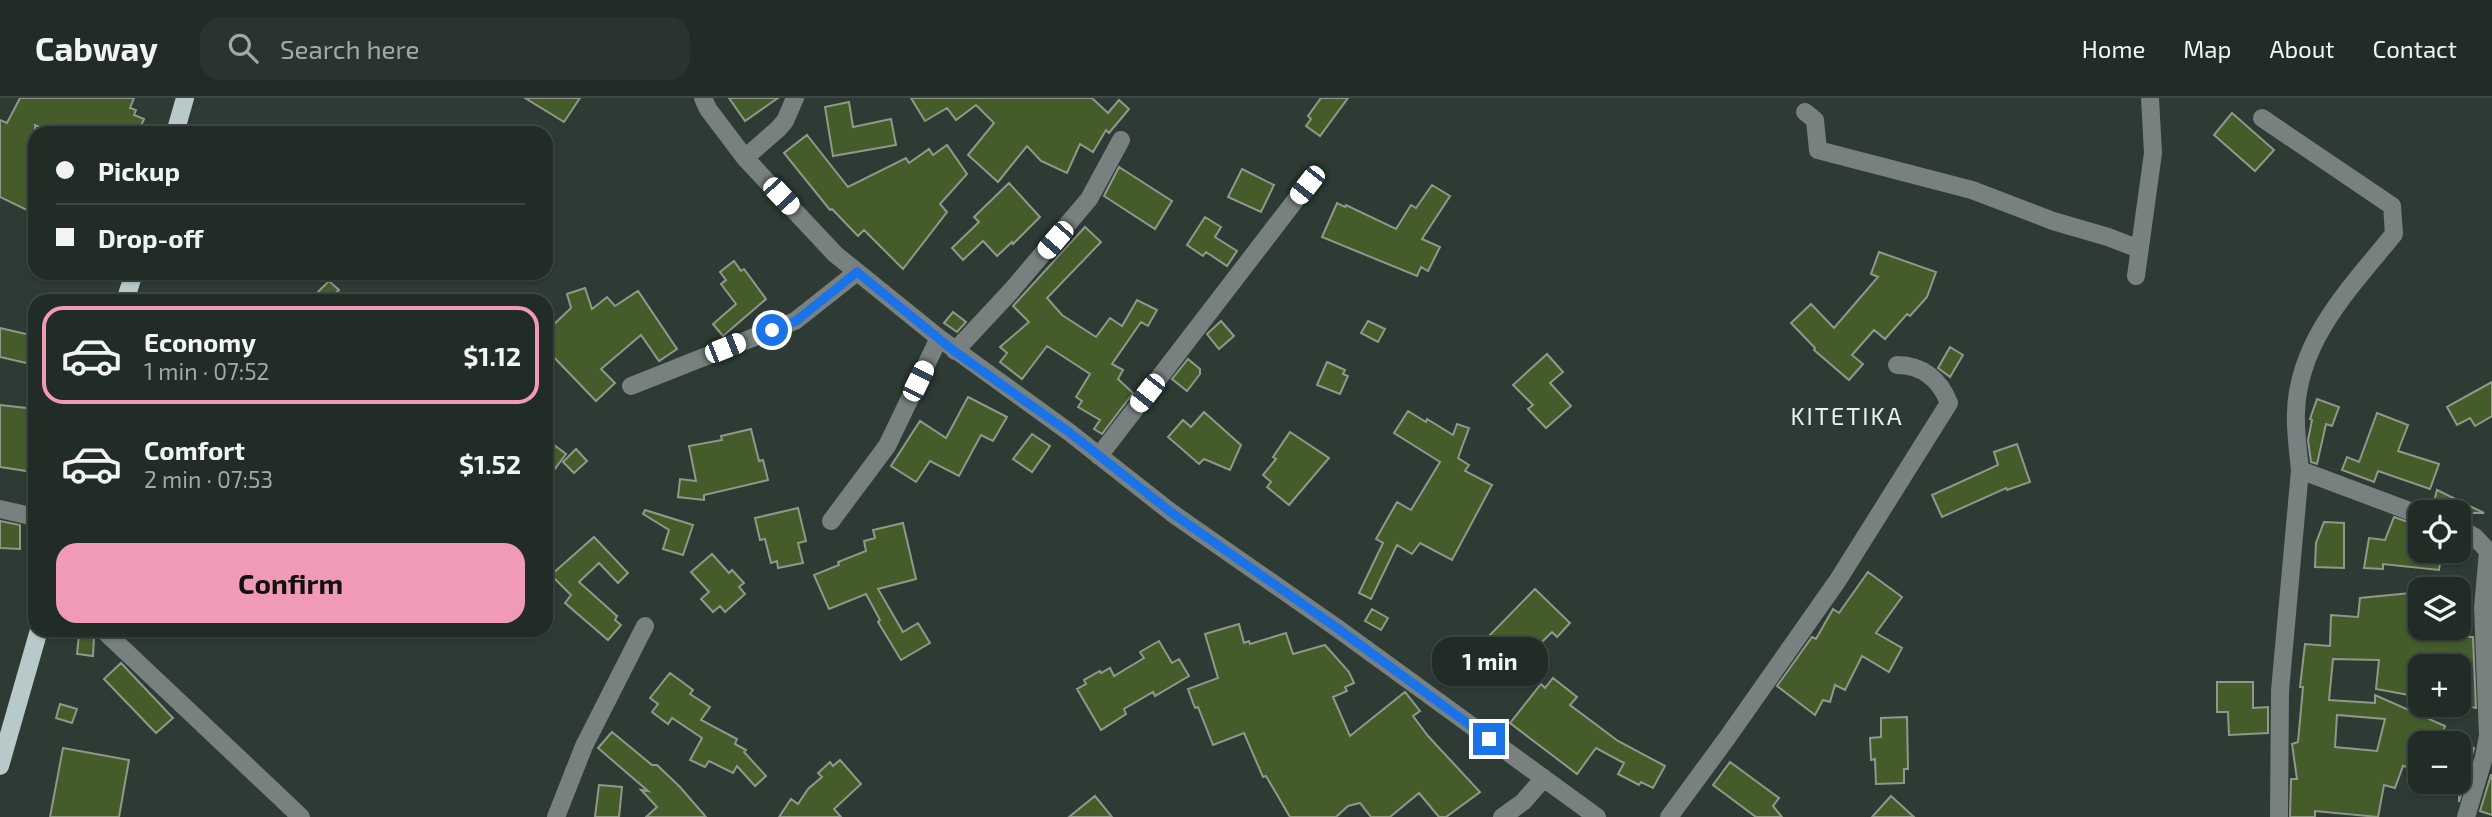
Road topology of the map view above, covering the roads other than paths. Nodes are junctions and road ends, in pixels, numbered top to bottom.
1 (185, 98) edge
2 (703, 98) edge
3 (795, 98) edge
4 (2150, 98) edge
5 (1805, 112) dead end
6 (2262, 118) dead end
7 (177, 126) edge
8 (1121, 140) dead end
9 (746, 158) junction
10 (1307, 185) dead end
11 (2139, 249) junction
12 (857, 272) junction
13 (2136, 276) dead end
14 (939, 338) junction
15 (954, 351) junction
16 (1897, 365) dead end
17 (631, 386) dead end
18 (1099, 456) junction
19 (2300, 470) junction
20 (0, 509) edge
21 (2408, 510) edge
22 (28, 515) edge
23 (831, 520) dead end
24 (2471, 535) edge
25 (645, 626) dead end
26 (37, 637) edge
27 (110, 637) edge
28 (0, 766) edge
29 (1544, 778) junction
30 (301, 817) edge
31 (556, 817) edge
32 (1502, 817) edge
33 (1597, 817) edge
34 (1669, 817) edge
35 (2279, 817) edge
36 (2466, 817) edge

1 - 7 main road
2 - 9 street
3 - 9 street
4 - 11 street
5 - 11 street
6 - 19 street
8 - 15 street
9 - 12 street
10 - 18 street
11 - 13 street
12 - 14 street
12 - 17 street
14 - 15 street
14 - 23 street
15 - 18 street
16 - 34 street
18 - 29 street
19 - 21 street
19 - 35 street
20 - 22 street
24 - 36 street
25 - 31 street
26 - 28 main road
27 - 30 street
29 - 32 street
29 - 33 street

